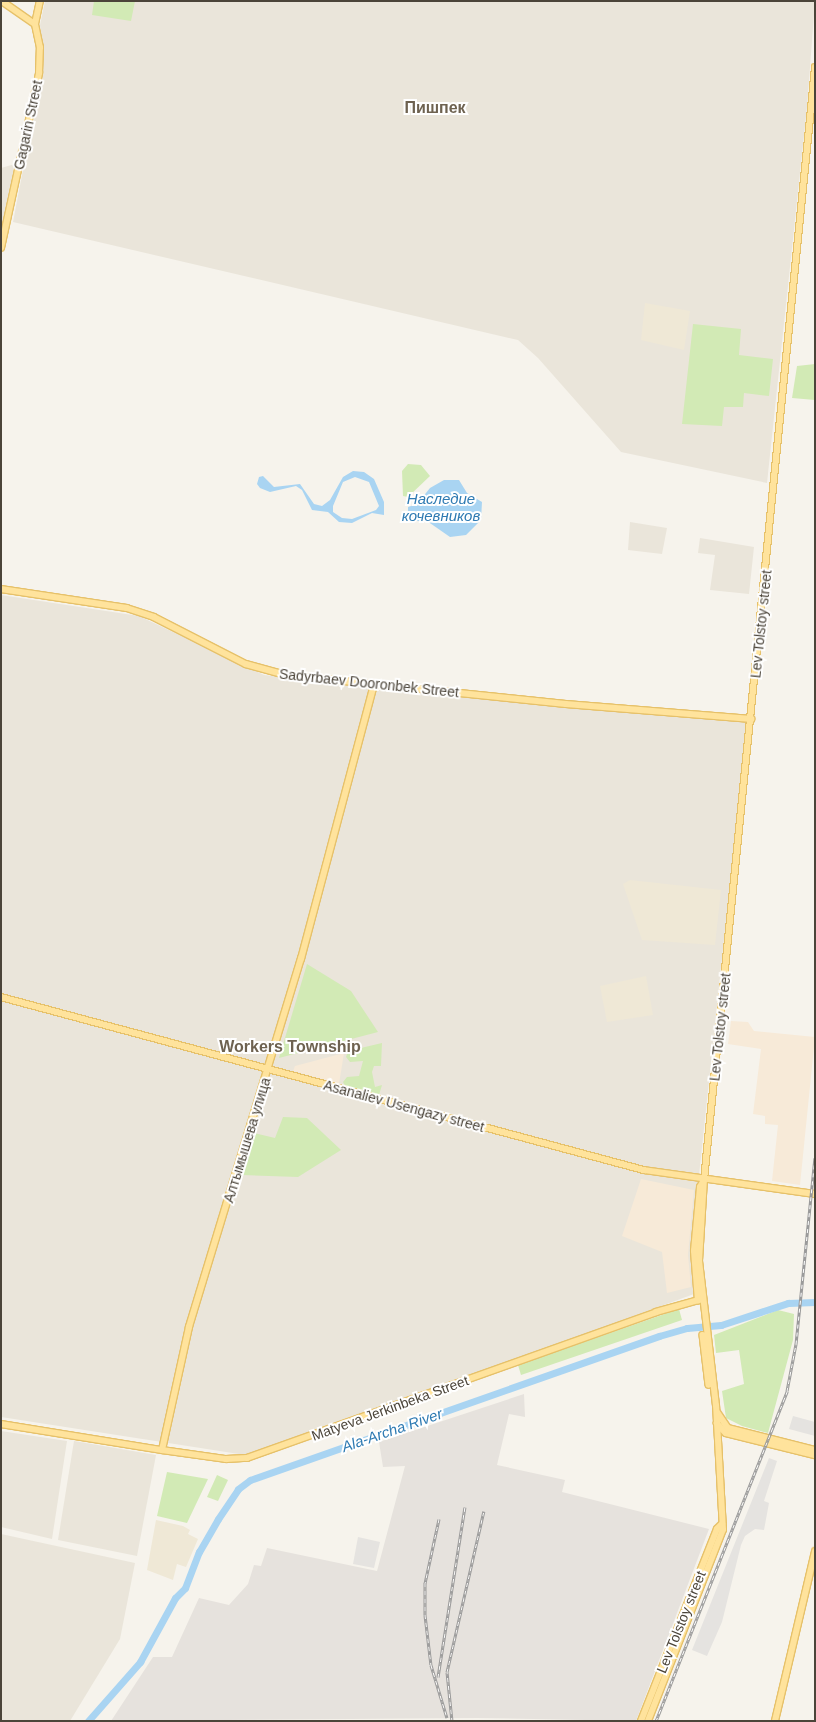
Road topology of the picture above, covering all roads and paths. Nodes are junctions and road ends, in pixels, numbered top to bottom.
1 (2, 1) edge
2 (40, 1) edge
3 (35, 24) junction
4 (815, 68) edge
5 (1, 248) edge
6 (1, 589) edge
7 (374, 684) junction
8 (751, 719) junction
9 (1, 997) edge
10 (268, 1070) junction
11 (704, 1180) junction
12 (813, 1194) edge
13 (700, 1299) junction
14 (705, 1336) junction
15 (716, 1406) junction
16 (716, 1421) junction
17 (1, 1424) edge
18 (725, 1431) junction
19 (716, 1442) junction
20 (162, 1450) junction
21 (815, 1450) edge
22 (815, 1455) edge
23 (722, 1524) junction
24 (815, 1552) edge
25 (642, 1721) edge
26 (648, 1721) edge
27 (775, 1721) edge

1 - 3 main road
2 - 3 main road, Gagarin Street
3 - 5 main road, Gagarin Street
4 - 8 main road, Lev Tolstoy street
6 - 7 main road, Sadyrbaev Dooronbek Street
7 - 8 main road, Sadyrbaev Dooronbek Street
7 - 10 main road, Алтымышева улица
8 - 11 main road, Lev Tolstoy street
9 - 10 main road, Asanaliev Usengazy street
10 - 11 main road, Asanaliev Usengazy street
10 - 20 main road, Алтымышева улица
11 - 12 main road, Asanaliev Usengazy street
11 - 13 main road, Lev Tolstoy street
13 - 14 main road, Lev Tolstoy street
13 - 20 main road, Matyeva Jerkinbeka Street
14 - 15 main road, Lev Tolstoy street
14 - 16 main road, Lev Tolstoy street
15 - 16 main road, Lev Tolstoy street
15 - 18 main road
16 - 18 main road
16 - 19 main road, Lev Tolstoy street
17 - 20 main road, Matyeva Jerkinbeka Street
18 - 19 main road
18 - 21 main road
18 - 22 main road
19 - 23 main road, Lev Tolstoy street
23 - 25 main road, Lev Tolstoy street
23 - 26 main road, Lev Tolstoy street
24 - 27 main road

